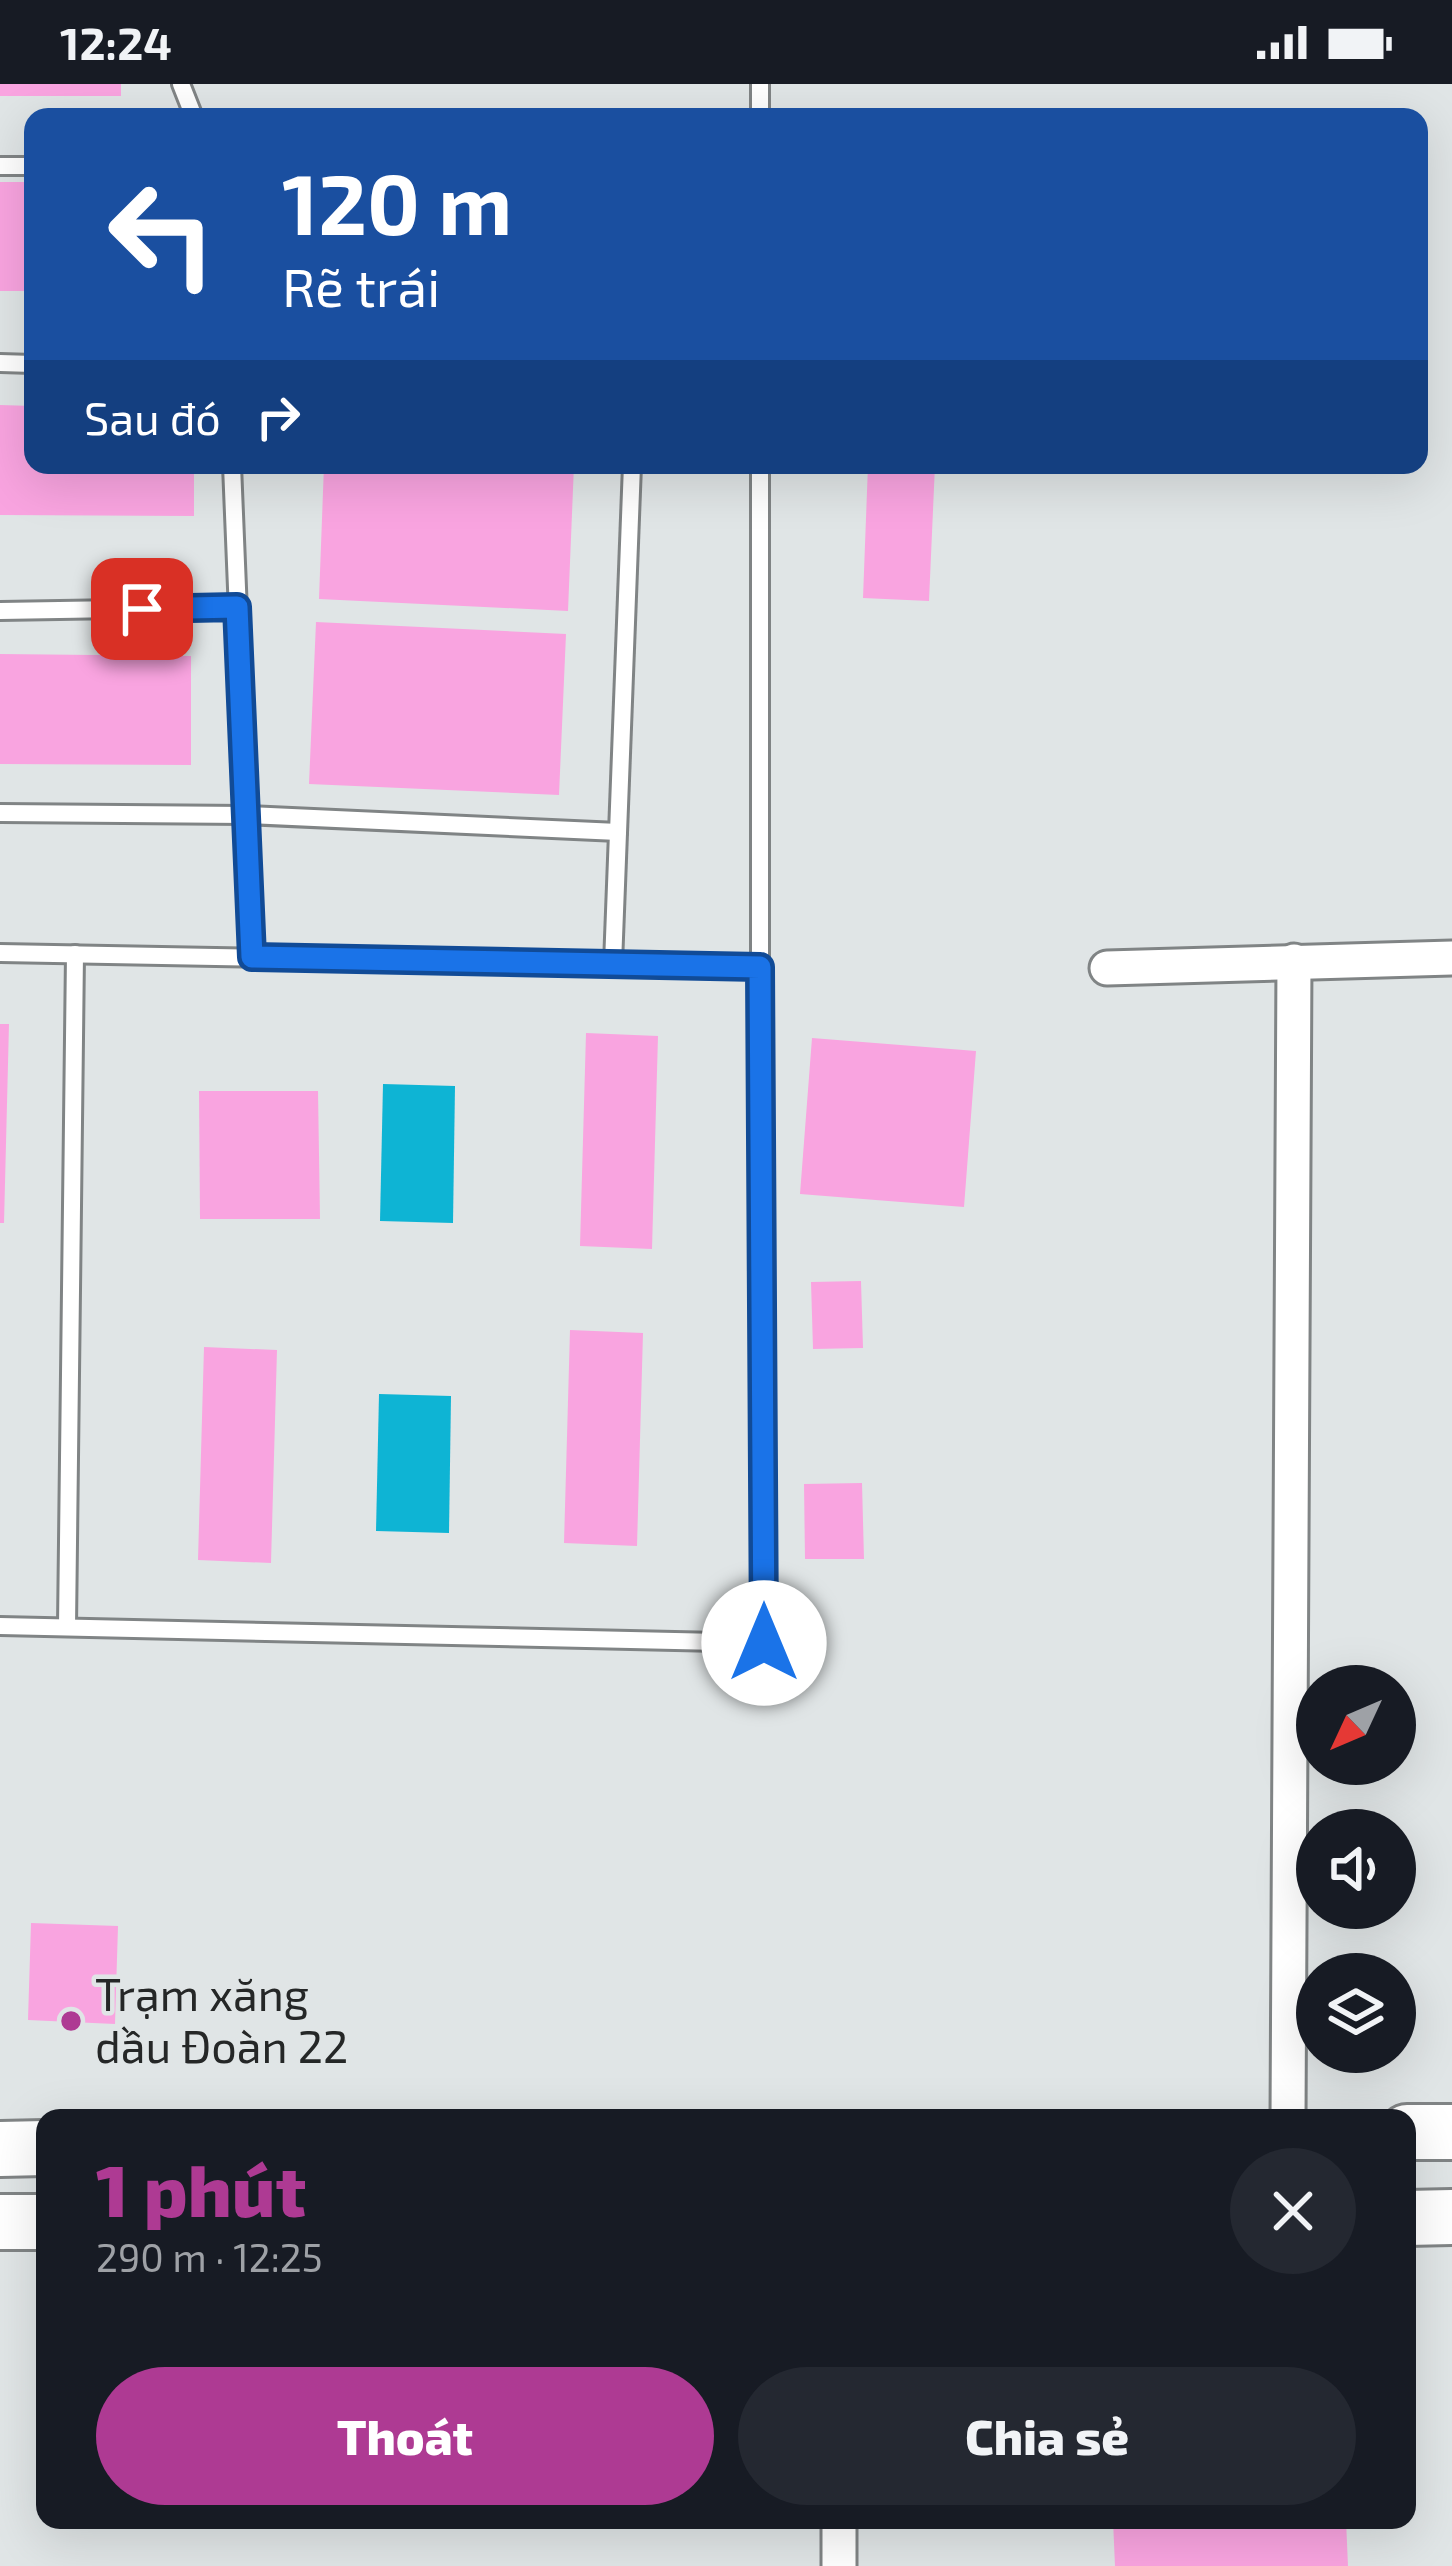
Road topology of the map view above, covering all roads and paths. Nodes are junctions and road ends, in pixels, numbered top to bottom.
1 (232, 474) edge
2 (632, 474) edge
3 (760, 474) edge
4 (237, 607) junction
5 (0, 611) edge
6 (0, 813) edge
7 (246, 814) junction
8 (618, 832) junction
9 (0, 953) edge
10 (75, 955) junction
11 (252, 957) junction
12 (1452, 958) edge
13 (1294, 961) junction
14 (613, 964) junction
15 (760, 967) junction
16 (1107, 968) dead end
17 (0, 1626) edge
18 (67, 1626) junction
19 (1288, 2109) edge
20 (1416, 2132) edge
21 (1452, 2132) edge
22 (36, 2148) edge
23 (0, 2149) edge
24 (1452, 2217) edge
25 (1416, 2218) edge
26 (0, 2222) edge
27 (36, 2222) edge
28 (839, 2529) edge
29 (838, 2566) edge

1 - 4 lane
2 - 8 lane
3 - 15 lane
4 - 5 lane
4 - 7 lane
6 - 7 lane
7 - 8 lane
7 - 11 lane
8 - 14 lane
9 - 10 lane
10 - 11 lane
10 - 18 lane
11 - 14 lane
12 - 13 street
13 - 16 street
13 - 19 street
14 - 15 lane
15 - 18 lane
17 - 18 lane
20 - 21 highway
22 - 23 highway
24 - 25 highway
26 - 27 highway
28 - 29 street

